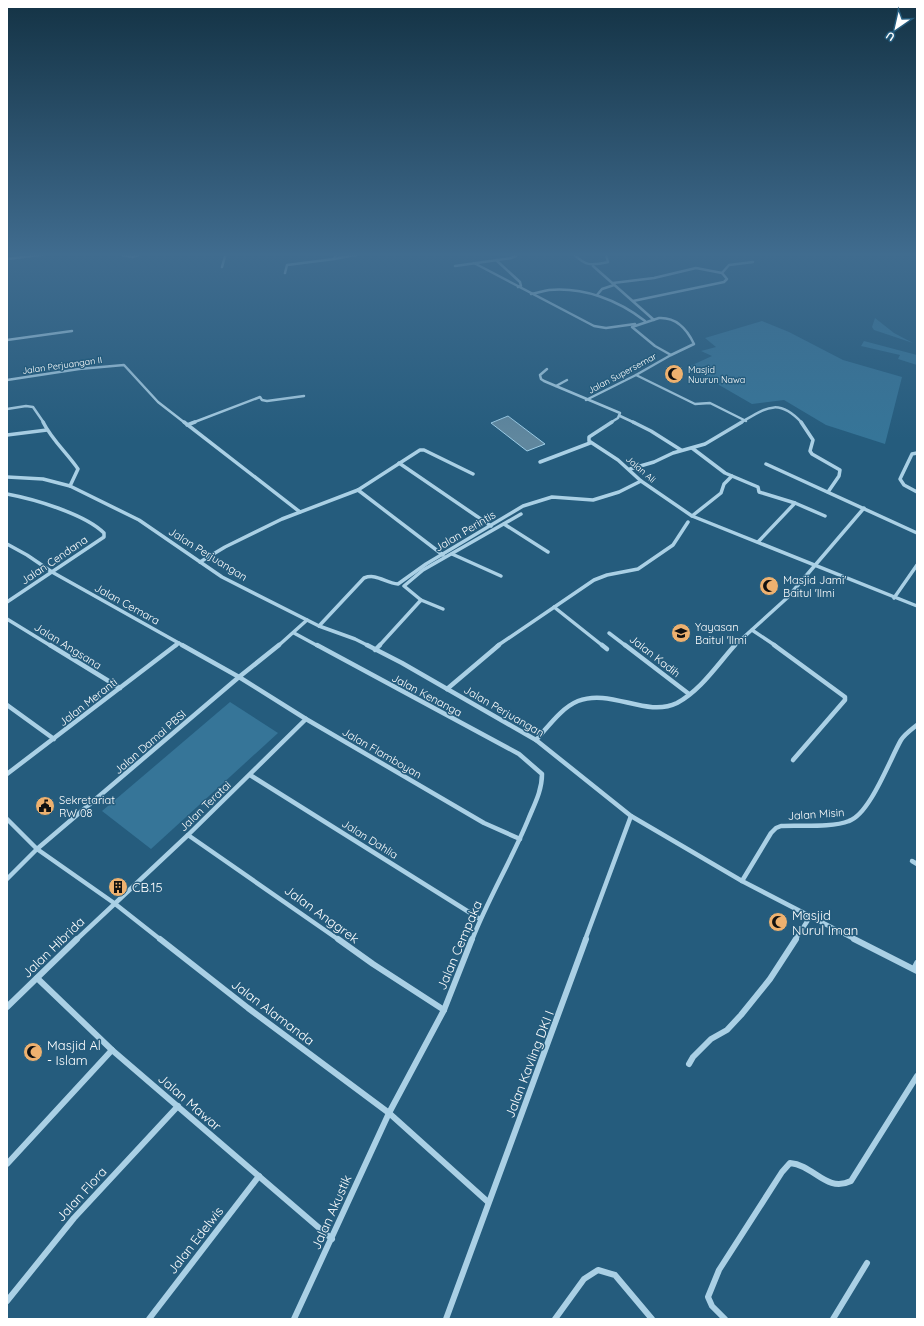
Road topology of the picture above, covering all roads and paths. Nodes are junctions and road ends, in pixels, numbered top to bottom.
1 (571, 315) edge
2 (636, 315) edge
3 (648, 315) edge
4 (654, 320) junction
5 (72, 331) dead end
6 (7, 340) edge
7 (671, 355) junction
8 (547, 369) dead end
9 (636, 375) junction
10 (7, 380) edge
11 (567, 380) dead end
12 (556, 386) junction
13 (304, 396) dead end
14 (586, 400) junction
15 (7, 410) edge
16 (620, 416) junction
17 (746, 421) junction
18 (187, 425) junction
19 (46, 430) junction
20 (7, 435) edge
21 (590, 443) junction
22 (692, 448) junction
23 (682, 450) junction
24 (917, 453) edge
25 (540, 462) dead end
26 (399, 463) junction
27 (766, 464) dead end
28 (630, 469) junction
29 (473, 474) dead end
30 (732, 476) junction
31 (7, 477) edge
32 (642, 481) junction
33 (70, 486) junction
34 (358, 490) junction
35 (828, 492) junction
36 (917, 492) edge
37 (7, 494) edge
38 (795, 503) junction
39 (864, 508) junction
40 (300, 512) junction
41 (521, 514) dead end
42 (692, 516) junction
43 (825, 516) dead end
44 (688, 522) dead end
45 (504, 524) junction
46 (491, 526) junction
47 (917, 533) edge
48 (758, 542) junction
49 (7, 544) edge
50 (548, 552) dead end
51 (452, 554) junction
52 (443, 555) junction
53 (200, 562) junction
54 (917, 565) edge
55 (815, 566) junction
56 (52, 572) junction
57 (501, 576) dead end
58 (894, 598) junction
59 (421, 600) junction
60 (7, 602) edge
61 (917, 606) edge
62 (554, 607) junction
63 (443, 609) dead end
64 (7, 619) edge
65 (307, 620) junction
66 (319, 626) junction
67 (752, 630) junction
68 (294, 633) junction
69 (610, 633) dead end
70 (179, 643) junction
71 (607, 649) dead end
72 (375, 650) junction
73 (239, 677) junction
74 (120, 688) junction
75 (447, 689) junction
76 (689, 694) junction
77 (7, 705) edge
78 (306, 719) junction
79 (917, 725) edge
80 (54, 739) junction
81 (536, 740) junction
82 (793, 760) dead end
83 (7, 774) edge
84 (250, 775) junction
85 (542, 781) joint
86 (631, 816) junction
87 (7, 819) edge
88 (188, 835) junction
89 (520, 839) junction
90 (37, 849) junction
91 (912, 861) dead end
92 (917, 864) edge
93 (7, 879) edge
94 (742, 880) junction
95 (114, 903) junction
96 (810, 917) junction
97 (480, 919) junction
98 (917, 963) edge
99 (915, 970) edge
100 (37, 978) junction
101 (7, 1007) edge
102 (444, 1010) junction
103 (112, 1050) junction
104 (689, 1064) dead end
105 (917, 1076) edge
106 (178, 1106) junction
107 (389, 1113) junction
108 (7, 1164) edge
109 (259, 1176) junction
110 (488, 1202) junction
111 (332, 1239) junction
112 (867, 1263) dead end
113 (7, 1301) edge
114 (149, 1319) edge
115 (294, 1319) edge
116 (446, 1319) edge
117 (555, 1319) edge
118 (652, 1319) edge
119 (725, 1319) edge
120 (833, 1319) edge

1 - 2 street
3 - 4 street
4 - 7 street
4 - 7 street, Jalan Supersemar
5 - 6 street
7 - 9 street, Jalan Supersemar
8 - 12 street
9 - 14 street, Jalan Supersemar
9 - 17 street
10 - 18 street, Jalan Perjuangan II
11 - 12 street
12 - 14 street
13 - 18 street
14 - 16 street
15 - 19 street
16 - 21 street
16 - 23 street
17 - 22 street
17 - 35 street
18 - 40 street
19 - 20 street
19 - 33 street
21 - 25 street
21 - 28 street, Jalan Ali
22 - 23 street
22 - 30 street
23 - 28 street
24 - 36 street
26 - 29 street
26 - 34 street
26 - 46 street
27 - 35 street
28 - 32 street, Jalan Ali
30 - 38 street
30 - 42 street
31 - 33 street, Jalan Perjuangan
32 - 42 street, Jalan Ali
32 - 46 street, Jalan Perintis
33 - 53 street, Jalan Perjuangan
34 - 40 street
34 - 52 street
35 - 39 street
37 - 56 street, Jalan Cendana
38 - 43 street
38 - 48 street
39 - 47 street
39 - 55 street
40 - 53 street
41 - 45 street
42 - 48 street, Jalan Ali
44 - 62 street
45 - 50 street
45 - 51 street
46 - 52 street, Jalan Perintis
48 - 55 street, Jalan Ali
49 - 56 street, Jalan Cemara
51 - 57 street
51 - 59 street
52 - 66 street, Jalan Perintis
53 - 65 street, Jalan Perjuangan
54 - 58 street
55 - 58 street, Jalan Ali
55 - 67 street
56 - 60 street, Jalan Cendana
56 - 70 street, Jalan Cemara
58 - 61 street, Jalan Ali
59 - 63 street
59 - 72 street
62 - 71 street
62 - 75 street
64 - 74 street, Jalan Angsana
65 - 66 street, Jalan Perjuangan
65 - 68 street, Jalan Damai PBSI
66 - 72 street, Jalan Perjuangan
67 - 76 street
67 - 82 street
68 - 73 street, Jalan Damai PBSI
68 - 85 street, Jalan Kenanga
69 - 76 street, Jalan Kadih
70 - 73 street, Jalan Cemara
70 - 74 street, Jalan Meranti
72 - 75 street, Jalan Perjuangan
73 - 78 street, Jalan Flamboyan
73 - 90 street, Jalan Damai PBSI
74 - 80 street, Jalan Meranti
75 - 81 street, Jalan Perjuangan
76 - 81 street
77 - 80 street
78 - 84 street, Jalan Teratai
78 - 89 street, Jalan Flamboyan
79 - 94 street, Jalan Misin
80 - 83 street, Jalan Meranti
81 - 86 street, Jalan Perjuangan
84 - 88 street, Jalan Teratai
84 - 97 street, Jalan Dahlia
85 - 89 street, Jalan Cempaka
86 - 94 street, Jalan Perjuangan
86 - 110 street, Jalan Kavling DKI I
87 - 90 street, Jalan Alamanda
88 - 95 street, Jalan Teratai
88 - 102 street, Jalan Anggrek
89 - 97 street, Jalan Cempaka
90 - 93 street, Jalan Damai PBSI
90 - 95 street, Jalan Alamanda
91 - 92 street
94 - 96 street, Jalan Perjuangan
95 - 100 street, Jalan Hibrida
95 - 107 street, Jalan Alamanda
96 - 99 street, Jalan Perjuangan
96 - 104 street
97 - 102 street, Jalan Cempaka
98 - 99 street
100 - 101 street, Jalan Hibrida
100 - 103 street, Jalan Mawar
102 - 107 street, Jalan Cempaka
103 - 106 street, Jalan Mawar
103 - 108 street
105 - 119 street
106 - 109 street, Jalan Mawar
106 - 113 street, Jalan Flora
107 - 110 street, Jalan Alamanda
107 - 111 street, Jalan Akustik
109 - 111 street, Jalan Mawar
109 - 114 street, Jalan Edelwis
110 - 116 street, Jalan Kavling DKI I
111 - 115 street, Jalan Akustik
112 - 120 street
117 - 118 street

